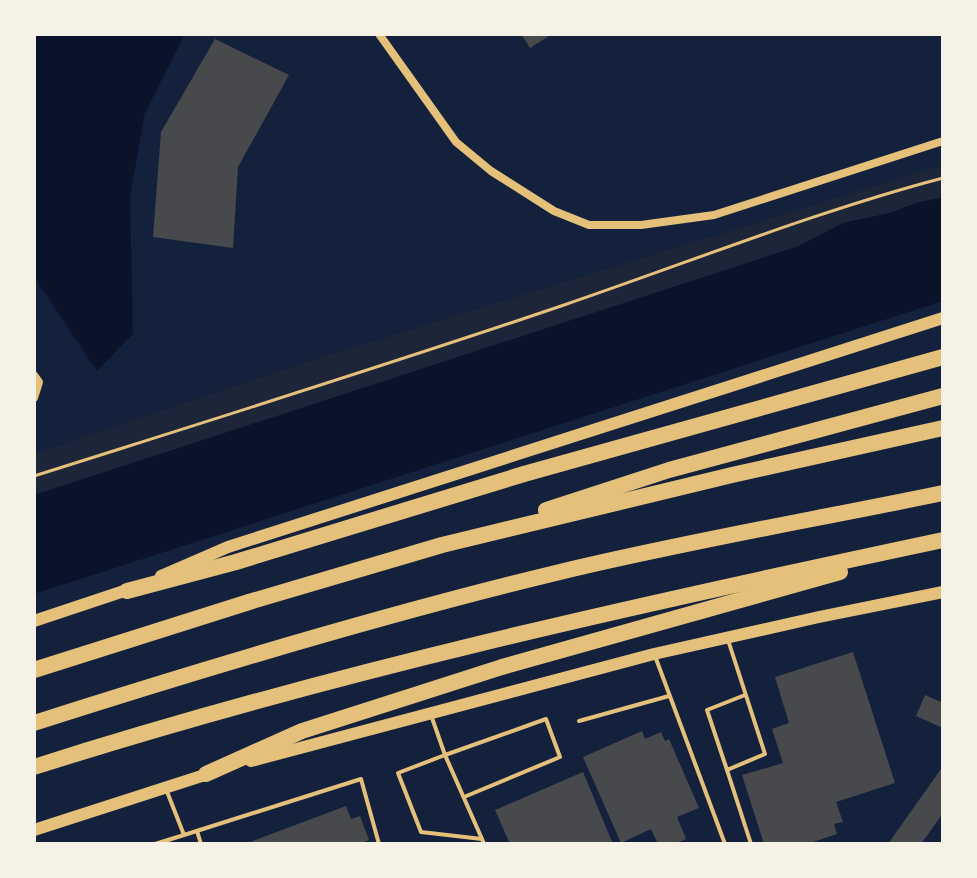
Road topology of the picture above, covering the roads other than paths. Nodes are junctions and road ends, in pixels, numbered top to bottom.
1 (379, 34) edge
2 (943, 141) edge
3 (943, 318) edge
4 (943, 357) edge
5 (36, 378) edge
6 (943, 396) edge
7 (34, 398) edge
8 (943, 428) edge
9 (943, 493) edge
10 (943, 541) edge
11 (442, 545) junction
12 (127, 591) junction
13 (943, 592) edge
14 (34, 621) edge
15 (727, 637) junction
16 (654, 654) junction
17 (34, 670) edge
18 (745, 695) junction
19 (669, 696) junction
20 (430, 712) junction
21 (579, 721) dead end
22 (34, 723) edge
23 (445, 755) junction
24 (34, 767) edge
25 (727, 770) junction
26 (206, 774) junction
27 (165, 787) junction
28 (464, 797) junction
29 (34, 830) edge
30 (197, 831) junction
31 (184, 835) junction
32 (483, 842) edge
33 (157, 844) edge
34 (201, 844) edge
35 (379, 844) edge
36 (725, 844) edge
37 (751, 844) edge

1 - 2 street
3 - 12 main road
4 - 12 highway
5 - 7 street
6 - 11 highway
8 - 11 highway
9 - 22 highway
10 - 24 highway
10 - 26 highway
11 - 17 highway
12 - 14 main road
13 - 15 main road
15 - 16 main road
15 - 18 lane
16 - 19 lane
16 - 20 main road
18 - 25 lane
18 - 25 lane
19 - 21 lane
19 - 36 lane
20 - 23 lane
20 - 26 main road
23 - 28 lane
23 - 28 lane
23 - 32 lane
25 - 37 lane
26 - 27 main road
27 - 29 main road
27 - 31 lane
28 - 32 lane
30 - 31 lane
30 - 34 lane
30 - 35 lane
31 - 33 lane

